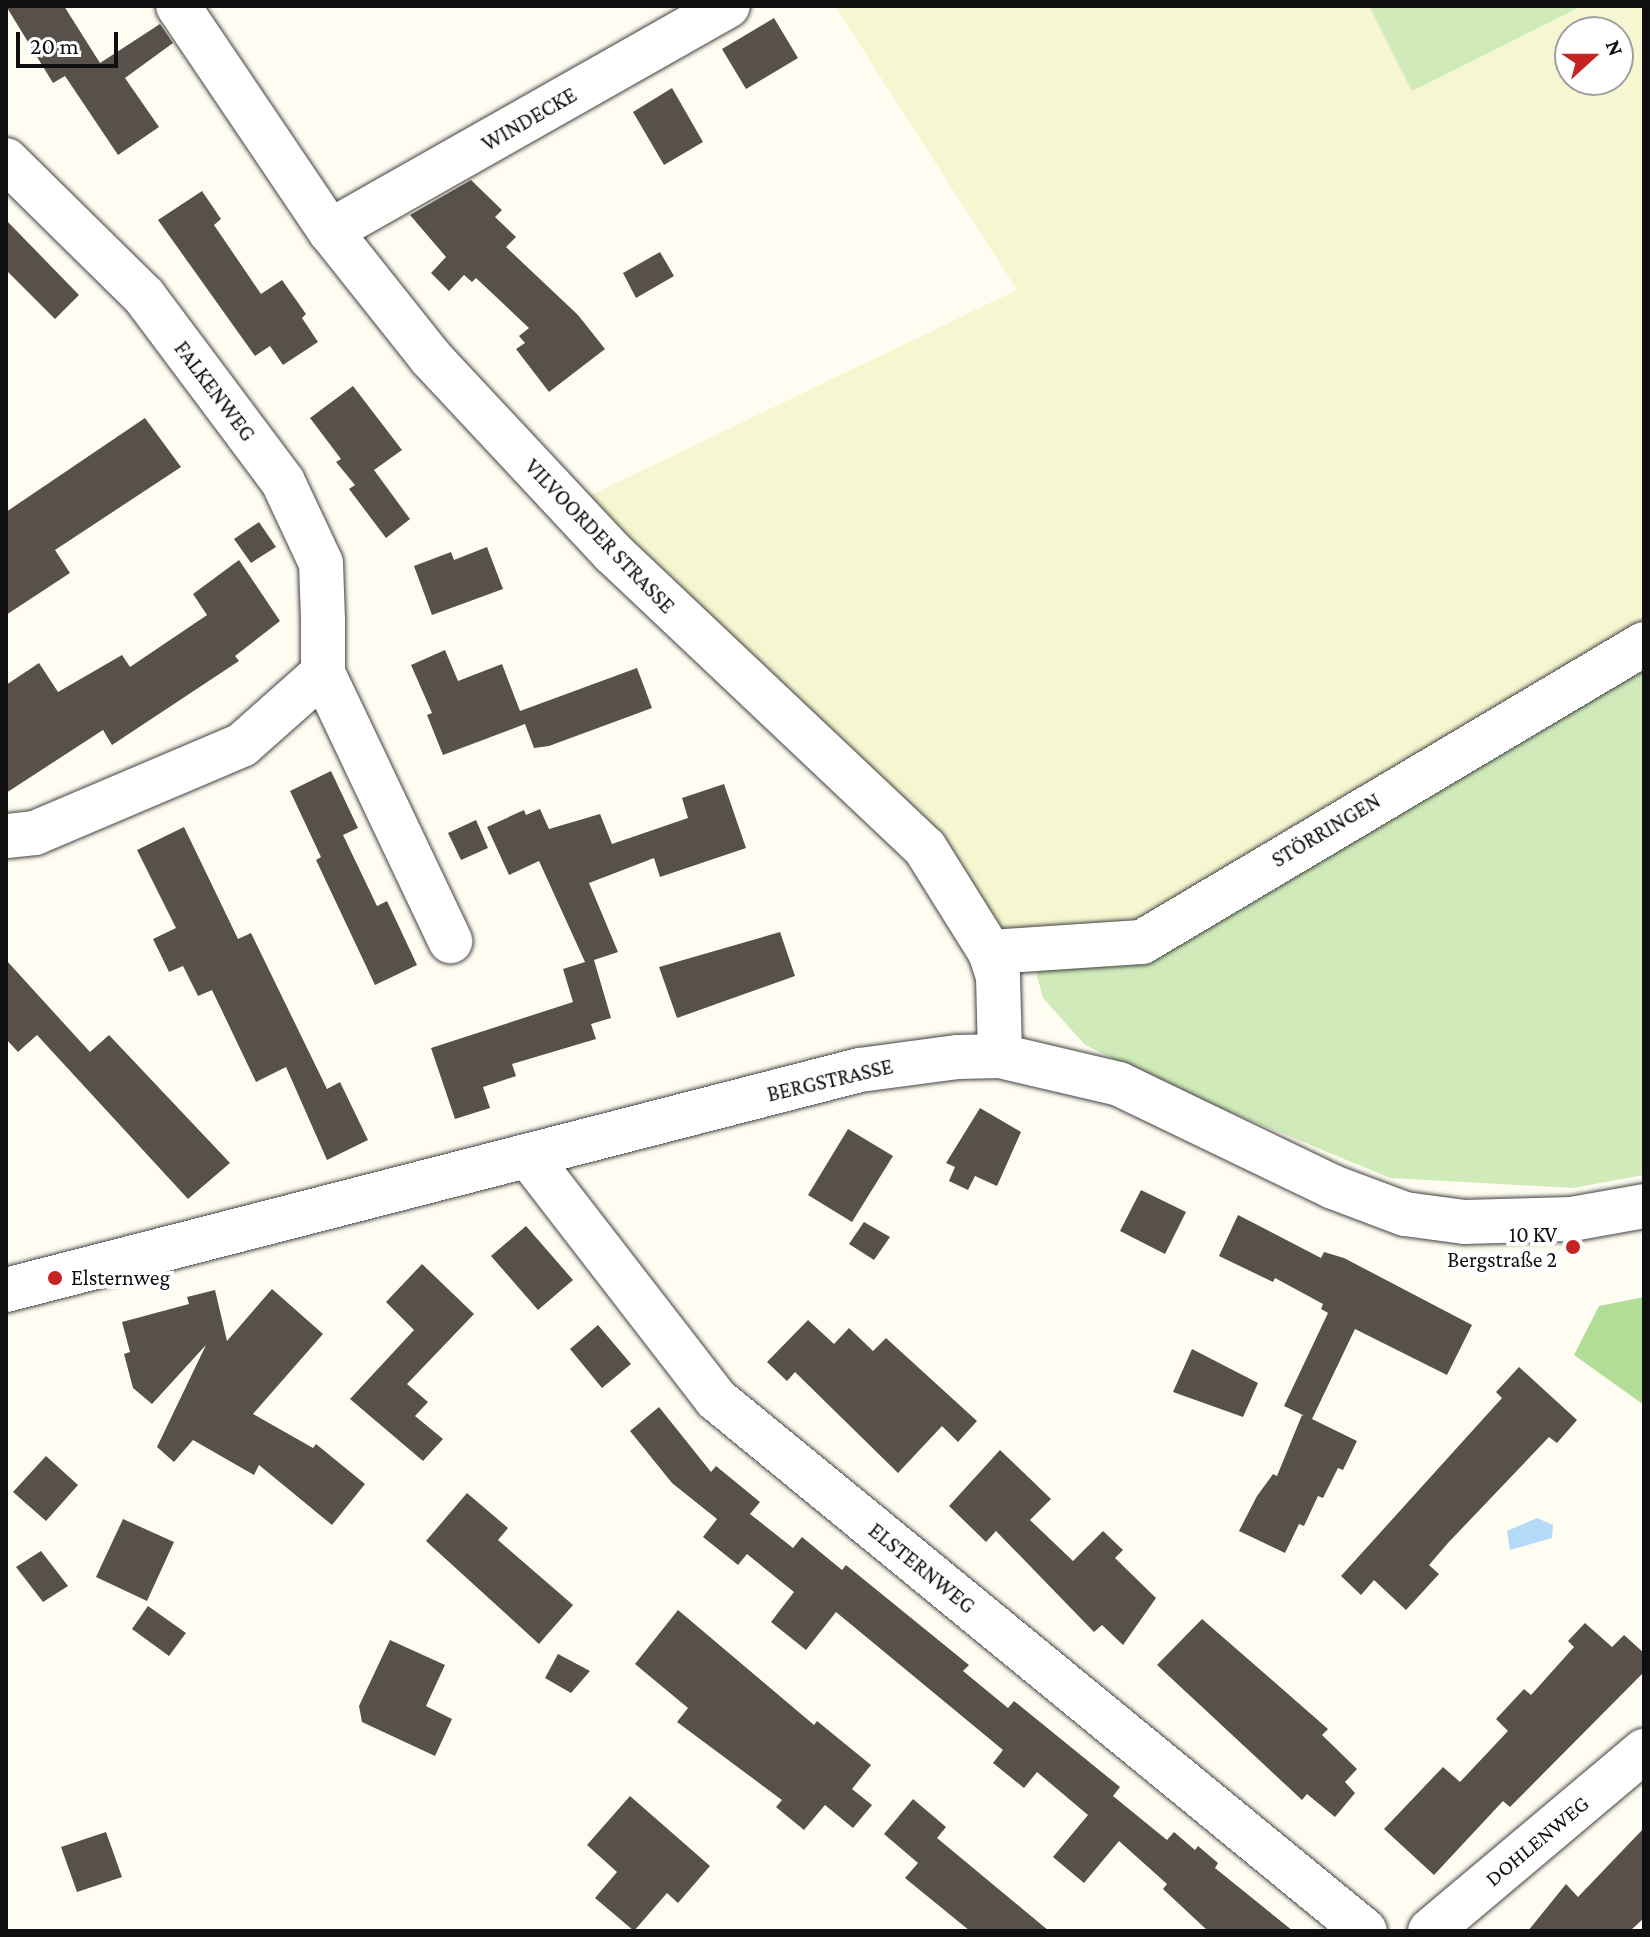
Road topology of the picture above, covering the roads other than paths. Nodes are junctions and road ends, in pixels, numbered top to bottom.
1 (178, 6) edge
2 (728, 6) edge
3 (6, 160) edge
4 (330, 231) junction
5 (1644, 644) edge
6 (323, 673) junction
7 (6, 836) edge
8 (450, 941) dead end
9 (990, 952) junction
10 (1000, 1056) junction
11 (529, 1157) junction
12 (1644, 1206) edge
13 (6, 1290) edge
14 (1644, 1751) edge
15 (1365, 1931) edge
16 (1430, 1931) edge

1 - 4 street, VILVOORDER STRASSE
2 - 4 street, WINDECKE
3 - 6 street, FALKENWEG
4 - 9 street, VILVOORDER STRASSE
5 - 9 street, STÖRRINGEN
6 - 7 street
6 - 8 street, FALKENWEG
9 - 10 street, VILVOORDER STRASSE
10 - 11 street, BERGSTRASSE
10 - 12 street, BERGSTRASSE
11 - 13 street, BERGSTRASSE
11 - 15 street, ELSTERNWEG
14 - 16 street, DOHLENWEG

